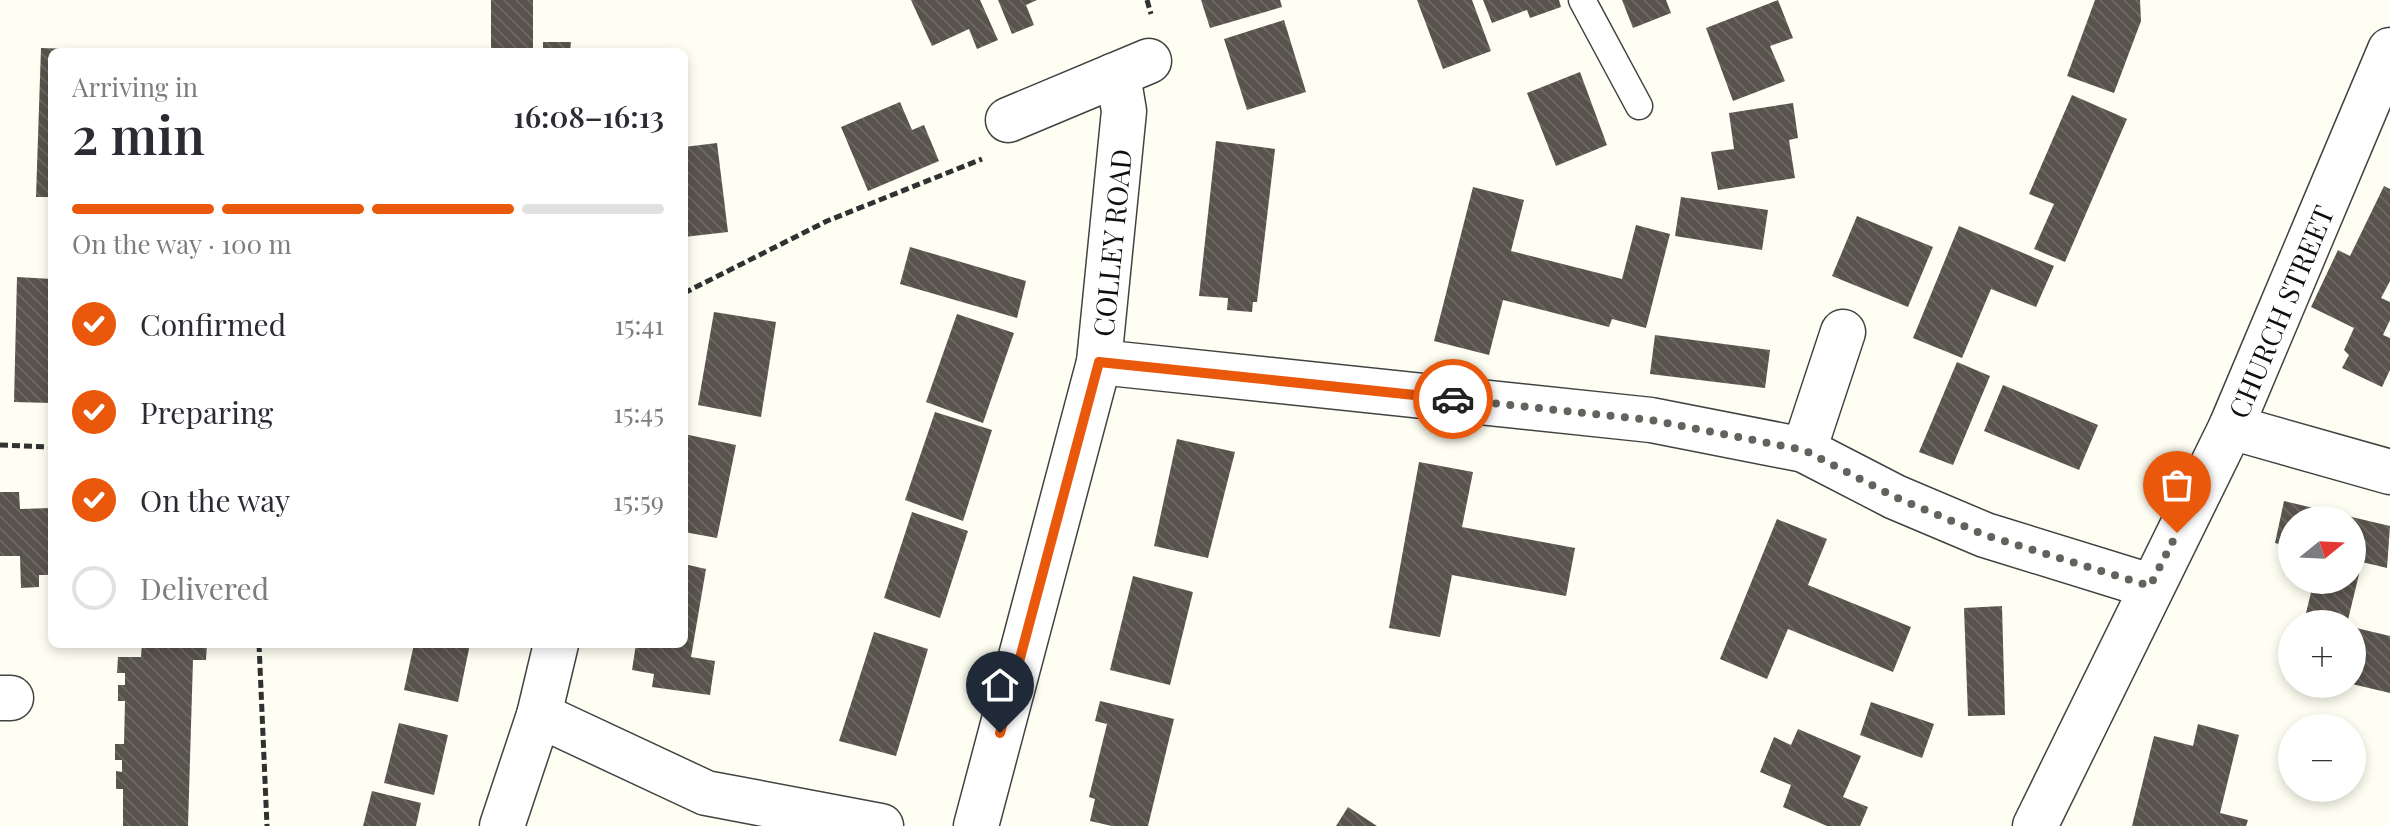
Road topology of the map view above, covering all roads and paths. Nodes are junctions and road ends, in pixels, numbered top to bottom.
1 (1582, 0) edge
2 (2390, 50) edge
3 (1639, 106) dead end
4 (1008, 120) joint
5 (688, 291) edge
6 (1843, 332) dead end
7 (1099, 362) junction
8 (2231, 427) junction
9 (0, 445) edge
10 (48, 447) edge
11 (1804, 450) junction
12 (2390, 472) edge
13 (2150, 586) junction
14 (259, 648) edge
15 (555, 648) edge
16 (539, 715) junction
17 (267, 826) edge
18 (502, 826) edge
19 (881, 826) edge
20 (976, 826) edge
21 (2035, 826) edge

1 - 3 lane
2 - 8 street, CHURCH STREET
4 - 5 path
4 - 7 street, COLLEY ROAD
6 - 11 street
7 - 11 street
7 - 20 street, COLLEY ROAD
8 - 12 street
8 - 13 street, CHURCH STREET
9 - 10 path
11 - 13 street
13 - 21 street, CHURCH STREET
14 - 17 path
15 - 16 street
16 - 18 street
16 - 19 street

